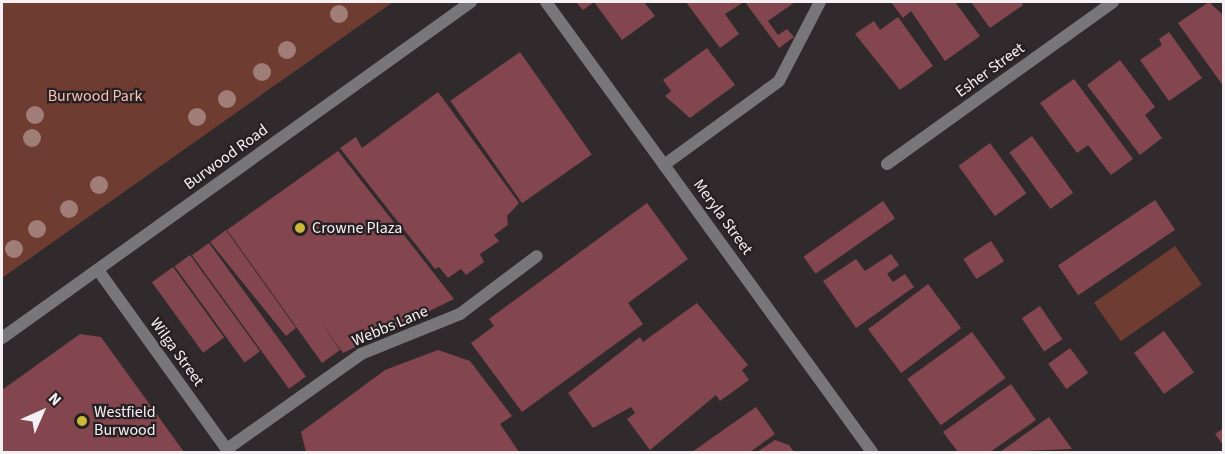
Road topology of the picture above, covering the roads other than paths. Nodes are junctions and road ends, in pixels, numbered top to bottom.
1 (471, 2) edge
2 (546, 2) edge
3 (820, 2) edge
4 (1113, 2) edge
5 (887, 164) dead end
6 (664, 165) junction
7 (537, 256) dead end
8 (98, 270) junction
9 (2, 338) edge
10 (228, 451) edge
11 (872, 453) edge

1 - 8 street, Burwood Road
2 - 6 street, Meryla Street
3 - 6 street
4 - 5 street, Esher Street
6 - 11 street, Meryla Street
7 - 10 street, Webbs Lane
8 - 9 street, Burwood Road
8 - 10 street, Wilga Street

